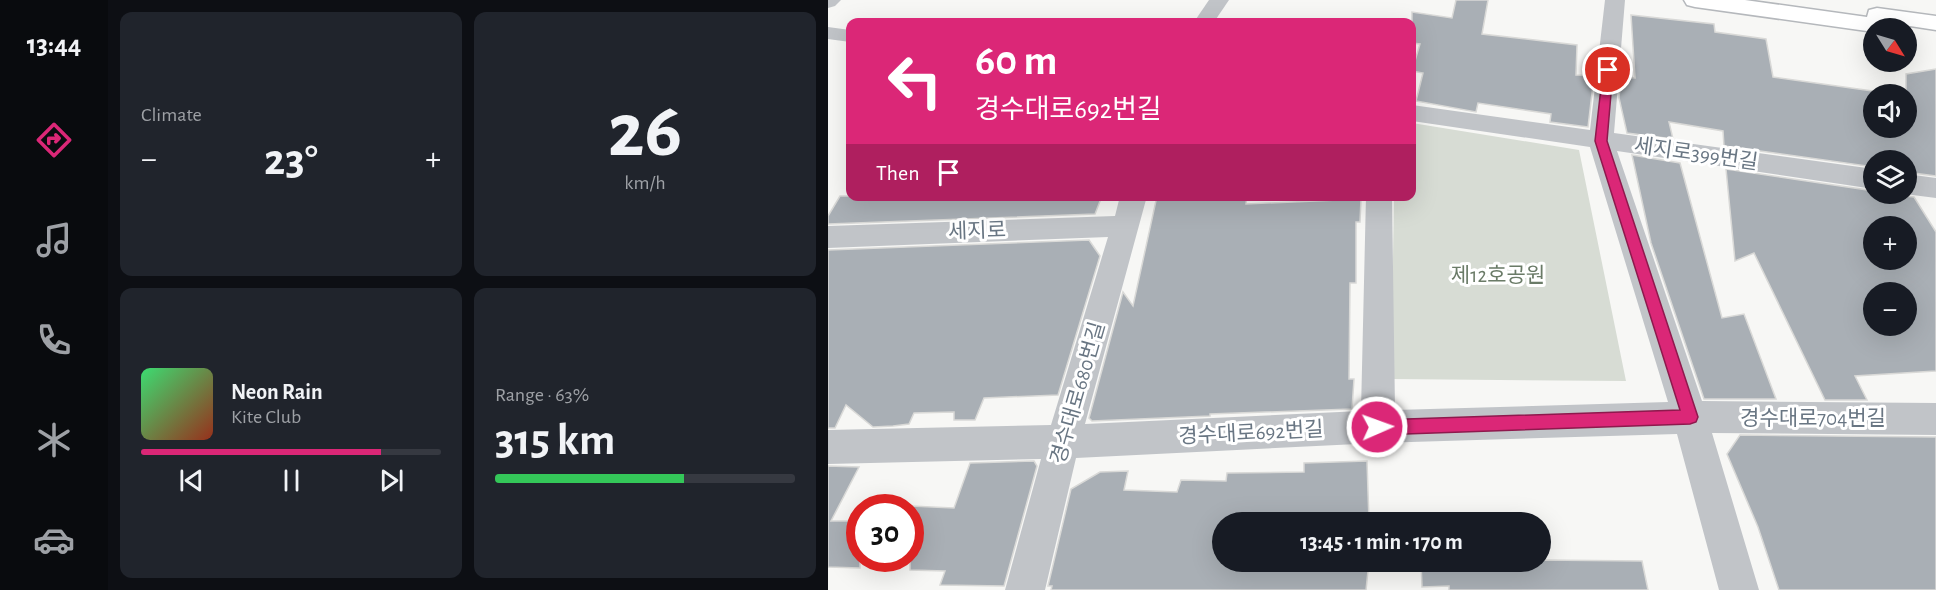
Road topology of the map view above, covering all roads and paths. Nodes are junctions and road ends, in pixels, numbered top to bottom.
1 (1219, 0) edge
2 (1615, 0) edge
3 (1695, 0) edge
4 (1756, 0) edge
5 (1865, 1) edge
6 (1936, 10) edge
7 (1207, 18) edge
8 (1863, 23) edge
9 (1936, 23) edge
10 (1917, 31) edge
11 (828, 33) edge
12 (1936, 34) edge
13 (846, 35) edge
14 (1416, 114) edge
15 (1601, 141) junction
16 (1863, 177) edge
17 (1917, 185) edge
18 (1936, 188) edge
19 (1379, 201) edge
20 (1130, 211) edge
21 (828, 237) edge
22 (1690, 417) junction
23 (1936, 419) edge
24 (1377, 427) junction
25 (1063, 442) junction
26 (828, 447) edge
27 (1025, 590) edge
28 (1739, 590) edge

1 - 7 street
2 - 15 street
3 - 8 main road
4 - 9 main road
5 - 6 main road
10 - 12 main road
11 - 13 street
14 - 15 street, 세지로399번길
15 - 16 street, 세지로399번길
15 - 22 street
17 - 18 street
19 - 24 street
20 - 21 street, 세지로
20 - 25 street, 경수대로680번길
22 - 23 street, 경수대로704번길
22 - 24 street, 경수대로692번길
22 - 28 street
24 - 25 street, 경수대로692번길
25 - 26 street
25 - 27 street, 경수대로680번길

